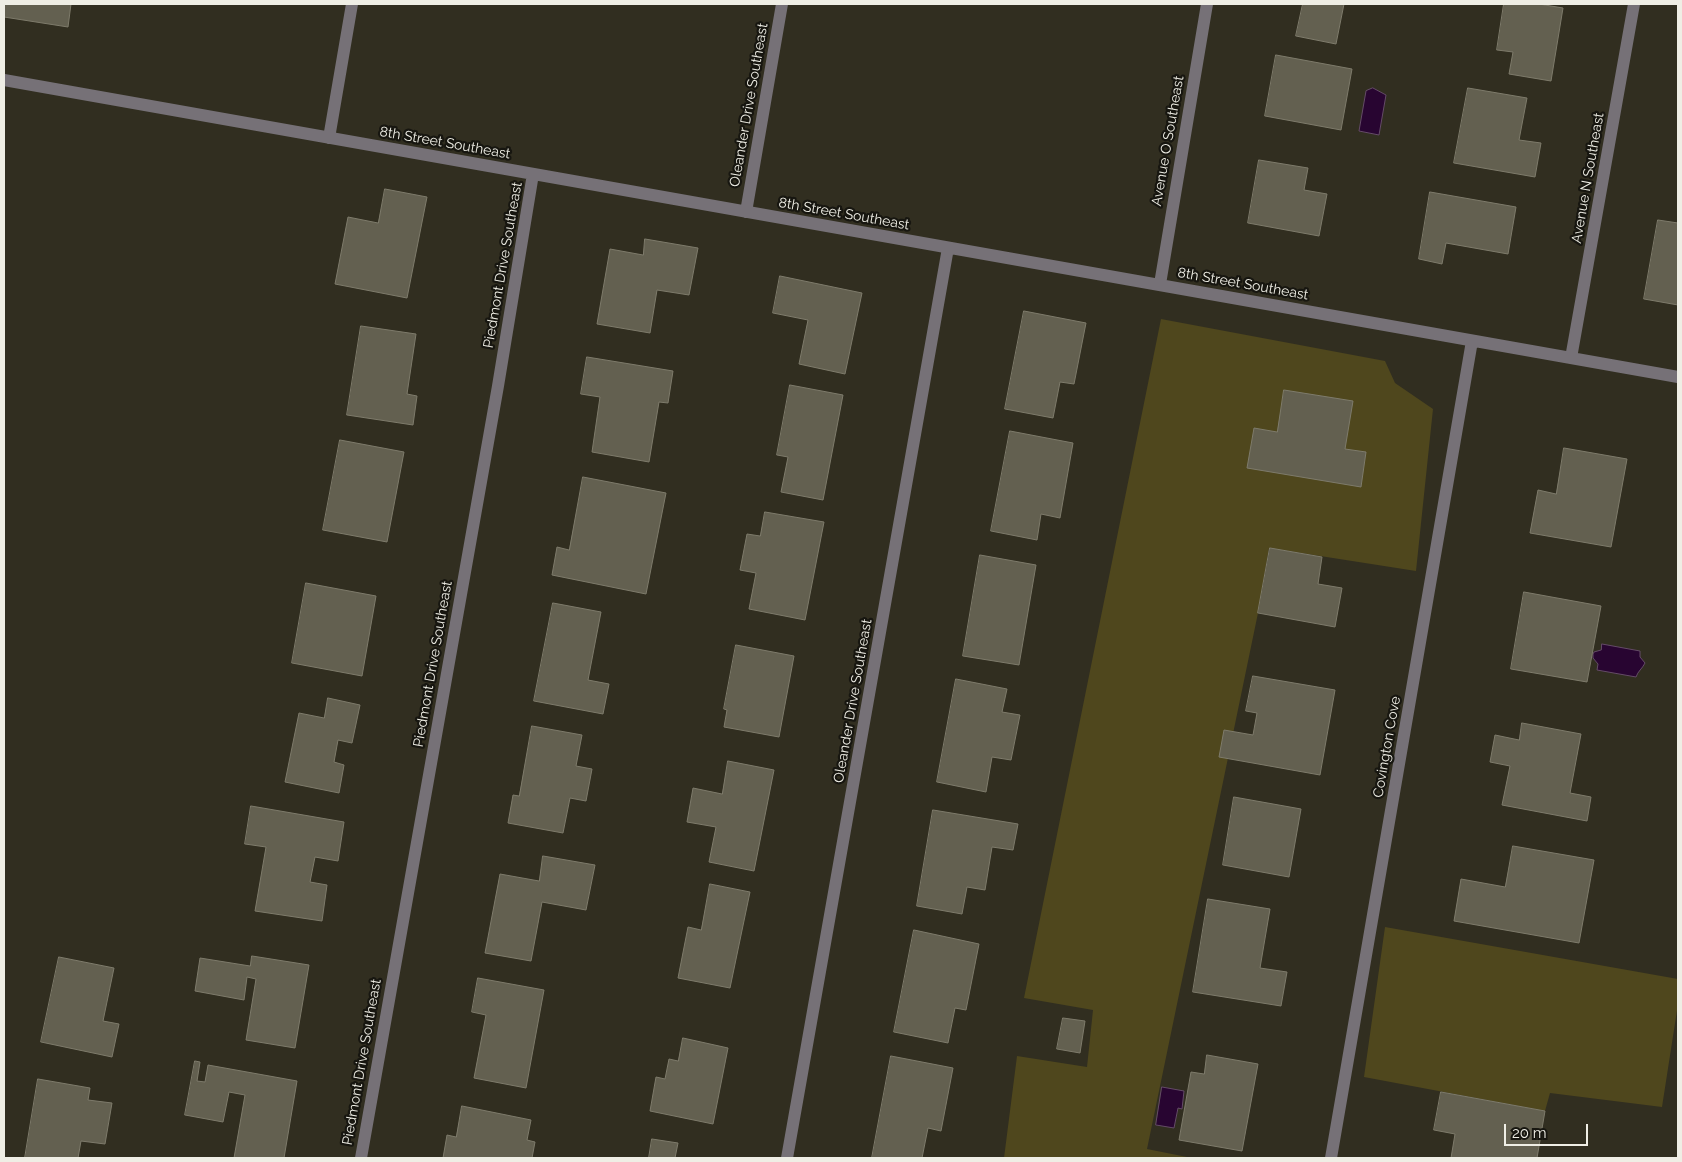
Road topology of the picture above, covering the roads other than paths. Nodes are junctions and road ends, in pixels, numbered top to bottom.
1 (352, 4) edge
2 (782, 4) edge
3 (1207, 4) edge
4 (1634, 4) edge
5 (4, 80) edge
6 (329, 138) junction
7 (533, 174) junction
8 (746, 212) junction
9 (948, 248) junction
10 (1160, 284) junction
11 (1472, 341) junction
12 (1571, 358) junction
13 (1678, 377) edge
14 (361, 1158) edge
15 (787, 1158) edge
16 (1331, 1158) edge

1 - 6 street
2 - 8 street, Oleander Drive Southeast
3 - 10 street, Avenue O Southeast
4 - 12 street, Avenue N Southeast
5 - 6 street, 8th Street Southeast
6 - 7 street, 8th Street Southeast
7 - 8 street, 8th Street Southeast
7 - 14 street, Piedmont Drive Southeast
8 - 9 street, 8th Street Southeast
9 - 10 street, 8th Street Southeast
9 - 15 street, Oleander Drive Southeast
10 - 11 street, 8th Street Southeast
11 - 12 street, 8th Street Southeast
11 - 16 street, Covington Cove
12 - 13 street, 8th Street Southeast

